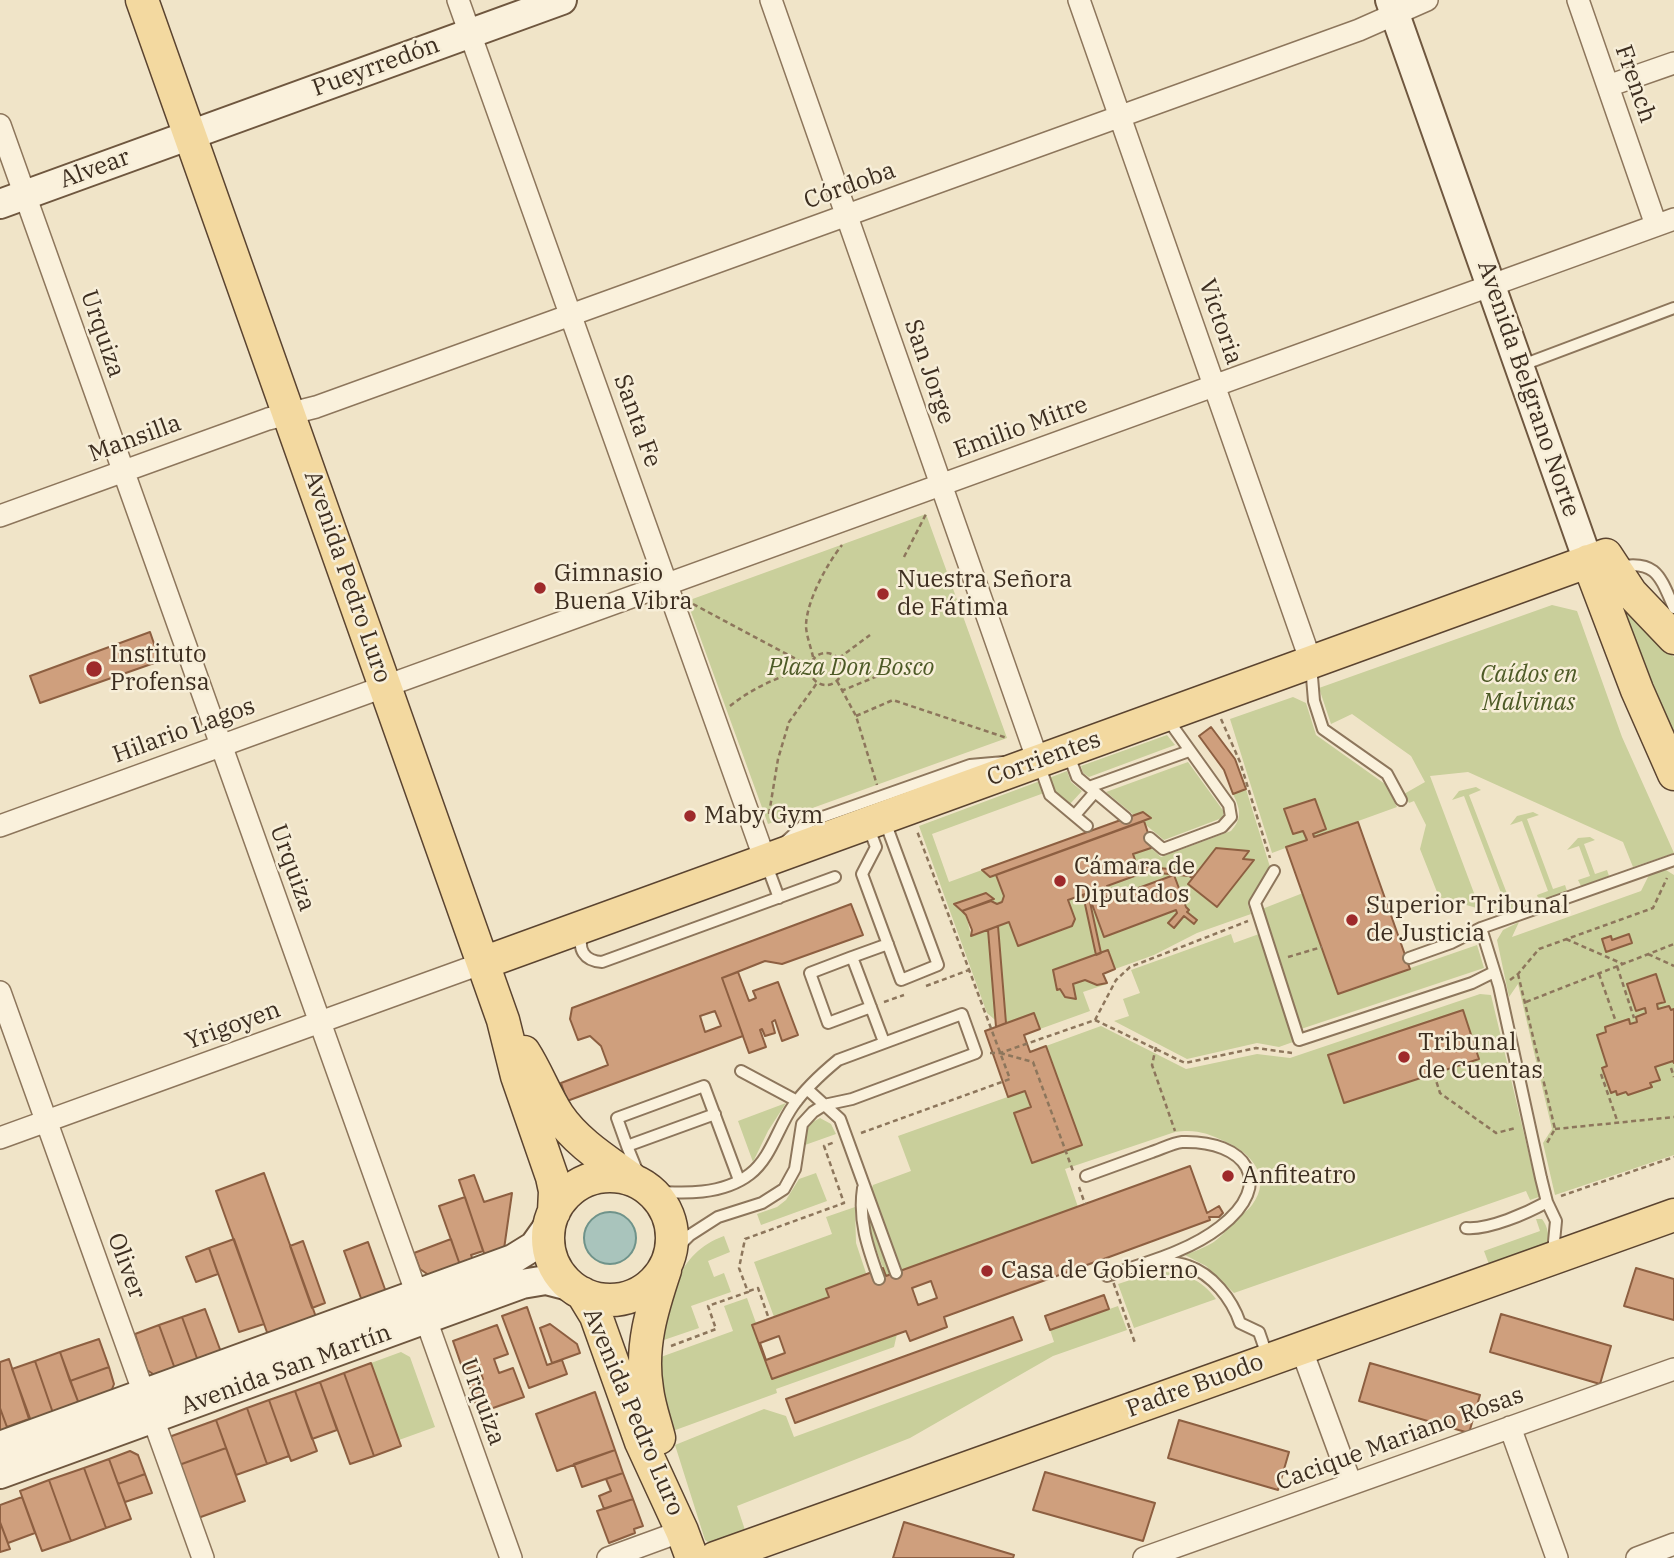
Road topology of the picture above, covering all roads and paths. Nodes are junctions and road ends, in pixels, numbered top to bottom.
1 (142, 0) edge
2 (458, 0) edge
3 (562, 0) edge
4 (771, 0) edge
5 (1079, 0) edge
6 (1578, 0) edge
7 (1407, 4) edge
8 (470, 33) junction
9 (1674, 63) edge
10 (1608, 86) junction
11 (1119, 116) junction
12 (0, 125) edge
13 (190, 135) junction
14 (13, 200) edge
15 (846, 215) junction
16 (1665, 222) edge
17 (1500, 282) junction
18 (1674, 308) edge
19 (570, 314) junction
20 (1528, 363) junction
21 (1214, 386) junction
22 (289, 414) junction
23 (123, 472) junction
24 (941, 485) junction
25 (926, 514) dead end
26 (0, 516) edge
27 (842, 545) dead end
28 (904, 556) dead end
29 (1602, 561) junction
30 (667, 584) junction
31 (687, 601) dead end
32 (1674, 608) edge
33 (870, 635) dead end
34 (1674, 638) edge
35 (813, 657) junction
36 (839, 658) junction
37 (1311, 662) junction
38 (809, 667) junction
39 (900, 667) dead end
40 (838, 681) junction
41 (817, 683) junction
42 (385, 686) junction
43 (841, 691) junction
44 (1211, 698) junction
45 (726, 709) dead end
46 (1165, 715) junction
47 (856, 716) junction
48 (1007, 738) dead end
49 (220, 746) junction
50 (1068, 750) junction
51 (1189, 751) junction
52 (1038, 761) junction
53 (1674, 774) edge
54 (877, 785) dead end
55 (1092, 790) junction
56 (1401, 800) dead end
57 (1075, 815) junction
58 (886, 816) junction
59 (1126, 818) dead end
60 (768, 824) dead end
61 (0, 826) edge
62 (1087, 826) dead end
63 (1150, 838) dead end
64 (765, 860) junction
65 (1674, 860) edge
66 (1274, 871) joint
67 (1670, 873) dead end
68 (835, 877) dead end
69 (779, 898) junction
70 (1258, 912) junction
71 (591, 923) junction
72 (1481, 928) junction
73 (1566, 939) junction
74 (888, 944) junction
75 (1674, 944) edge
76 (1322, 947) dead end
77 (1648, 954) junction
78 (852, 957) junction
79 (1409, 958) dead end
80 (1274, 961) junction
81 (483, 962) junction
82 (1623, 964) junction
83 (1674, 966) edge
84 (1617, 967) junction
85 (1494, 972) junction
86 (1518, 974) junction
87 (1600, 974) junction
88 (1499, 986) junction
89 (0, 992) edge
90 (1525, 1002) junction
91 (871, 1007) junction
92 (1634, 1018) dead end
93 (503, 1020) junction
94 (1616, 1022) dead end
95 (318, 1023) junction
96 (884, 1042) junction
97 (1156, 1047) dead end
98 (1000, 1052) junction
99 (976, 1053) junction
100 (1671, 1068) dead end
101 (741, 1071) dead end
102 (1434, 1074) dead end
103 (1601, 1074) dead end
104 (1674, 1077) edge
105 (807, 1089) junction
106 (797, 1101) junction
107 (824, 1105) junction
108 (715, 1114) junction
109 (1674, 1117) edge
110 (46, 1121) junction
111 (1618, 1123) junction
112 (1530, 1124) junction
113 (1555, 1129) junction
114 (0, 1138) edge
115 (847, 1138) junction
116 (1180, 1142) junction
117 (1546, 1145) dead end
118 (627, 1146) junction
119 (1674, 1157) edge
120 (1086, 1175) dead end
121 (739, 1180) junction
122 (864, 1185) junction
123 (643, 1186) junction
124 (1552, 1199) junction
125 (1085, 1204) dead end
126 (1674, 1215) edge
127 (553, 1217) junction
128 (1466, 1228) dead end
129 (1552, 1258) junction
130 (668, 1259) junction
131 (1105, 1259) dead end
132 (1151, 1260) junction
133 (896, 1273) dead end
134 (1107, 1276) dead end
135 (879, 1279) dead end
136 (577, 1290) junction
137 (748, 1292) junction
138 (420, 1307) junction
139 (769, 1318) dead end
140 (1135, 1343) dead end
141 (670, 1346) dead end
142 (1301, 1348) junction
143 (1269, 1360) junction
144 (1674, 1369) edge
145 (148, 1406) junction
146 (1510, 1427) junction
147 (0, 1446) edge
148 (0, 1474) edge
149 (1351, 1484) junction
150 (687, 1544) edge
151 (1674, 1545) edge
152 (1193, 1550) edge
153 (203, 1558) edge
154 (510, 1558) edge
155 (608, 1558) edge
156 (715, 1558) edge
157 (1144, 1558) edge
158 (1557, 1558) edge
159 (1637, 1558) edge

1 - 13 main road, Avenida Pedro Luro
2 - 8 street, Santa Fe
3 - 8 main road, Pueyrredón
4 - 15 street, San Jorge
5 - 11 street, Victoria
6 - 10 street, French
7 - 11 street, Córdoba
7 - 17 main road, Avenida Belgrano Norte
8 - 13 main road, Pueyrredón
8 - 19 street, Santa Fe
9 - 10 street
10 - 16 street, French
11 - 15 street, Córdoba
11 - 21 street, Victoria
12 - 14 street, Urquiza
13 - 14 main road, Alvear
13 - 22 main road, Avenida Pedro Luro
14 - 23 street, Urquiza
15 - 19 street, Córdoba
15 - 24 street, San Jorge
16 - 17 street, Emilio Mitre
17 - 20 main road, Avenida Belgrano Norte
17 - 21 street, Emilio Mitre
18 - 20 lane
19 - 22 street, Córdoba
19 - 30 street, Santa Fe
20 - 29 main road, Avenida Belgrano Norte
21 - 24 street, Emilio Mitre
21 - 37 street, Victoria
22 - 23 street, Mansilla
22 - 42 main road, Avenida Pedro Luro
23 - 26 street, Mansilla
23 - 49 street, Urquiza
24 - 30 street, Emilio Mitre
24 - 52 street, San Jorge
25 - 28 path
27 - 35 path
29 - 32 lane
29 - 34 main road, Avenida Belgrano Norte
29 - 37 main road, Corrientes
29 - 53 main road, Avenida Belgrano Norte
30 - 42 street, Emilio Mitre
30 - 64 street, Santa Fe
31 - 38 path
33 - 36 path
35 - 36 path
35 - 38 path
36 - 40 path
37 - 44 main road, Corrientes
37 - 56 lane
38 - 41 path
38 - 45 path
39 - 43 path
40 - 41 path
40 - 43 path
41 - 60 path
42 - 49 street, Hilario Lagos
42 - 81 main road, Avenida Pedro Luro
43 - 47 path
44 - 46 main road, Corrientes
44 - 66 path
46 - 50 main road, Corrientes
46 - 51 lane
47 - 48 path
47 - 54 path
49 - 61 street, Hilario Lagos
49 - 95 street, Urquiza
50 - 52 main road, Corrientes
50 - 55 lane
51 - 55 lane
51 - 63 lane
52 - 57 lane
52 - 58 main road, Corrientes
52 - 64 lane
55 - 57 lane
55 - 59 lane
57 - 62 lane
58 - 64 main road, Corrientes
58 - 74 lane
58 - 74 lane
58 - 98 path
64 - 69 lane
64 - 71 main road, Corrientes
65 - 72 lane
66 - 70 lane
67 - 73 path
68 - 69 lane
69 - 71 lane
70 - 80 lane
70 - 98 path
71 - 81 main road, Corrientes
72 - 79 lane
72 - 85 lane
73 - 82 path
73 - 86 path
74 - 78 lane
75 - 77 path
76 - 80 path
77 - 82 path
77 - 83 path
78 - 91 lane
78 - 91 lane
80 - 85 lane
81 - 93 main road, Avenida Pedro Luro
81 - 95 street, Yrigoyen
82 - 84 path
84 - 87 path
84 - 92 path
85 - 88 lane
86 - 88 path
86 - 90 path
87 - 90 path
87 - 94 path
88 - 112 lane
89 - 110 street, Oliver
90 - 113 path
91 - 96 lane
93 - 123 main road, Avenida Pedro Luro
93 - 127 main road, Avenida Pedro Luro
95 - 110 street, Yrigoyen
95 - 138 street, Urquiza
96 - 99 lane
96 - 105 lane
97 - 116 path
98 - 99 path
98 - 115 path
98 - 125 path
99 - 107 lane
100 - 104 path
101 - 106 lane
102 - 112 path
103 - 111 path
105 - 106 lane
105 - 107 lane
106 - 121 lane
107 - 115 lane
107 - 130 lane
108 - 118 lane
108 - 118 lane
108 - 121 lane
109 - 111 path
110 - 114 street, Yrigoyen
110 - 145 street, Oliver
111 - 113 path
112 - 124 lane
113 - 117 path
115 - 122 lane
115 - 137 path
116 - 120 lane
116 - 132 lane
118 - 123 lane
119 - 124 path
121 - 123 lane
122 - 133 lane
122 - 135 lane
123 - 127 main road
123 - 130 main road
124 - 128 lane
124 - 129 lane
126 - 129 main road, Padre Buodo
127 - 136 main road
127 - 138 main road, Avenida San Martín
129 - 142 main road, Padre Buodo
130 - 136 main road
130 - 150 main road, Avenida Pedro Luro
131 - 140 path, bridge
132 - 134 lane
132 - 143 lane
136 - 138 main road, Avenida San Martín
136 - 150 main road, Avenida Pedro Luro
137 - 139 path
137 - 141 path
138 - 145 main road, Avenida San Martín
138 - 154 street, Urquiza
142 - 143 main road, Padre Buodo
142 - 149 street
143 - 156 main road, Padre Buodo
144 - 146 street, Cacique Mariano Rosas
145 - 147 main road, Avenida San Martín
145 - 148 main road, Avenida San Martín
145 - 153 street, Oliver
146 - 149 street, Cacique Mariano Rosas
146 - 158 street
149 - 152 street, Cacique Mariano Rosas
150 - 155 street
151 - 159 street
152 - 157 street, Cacique Mariano Rosas

